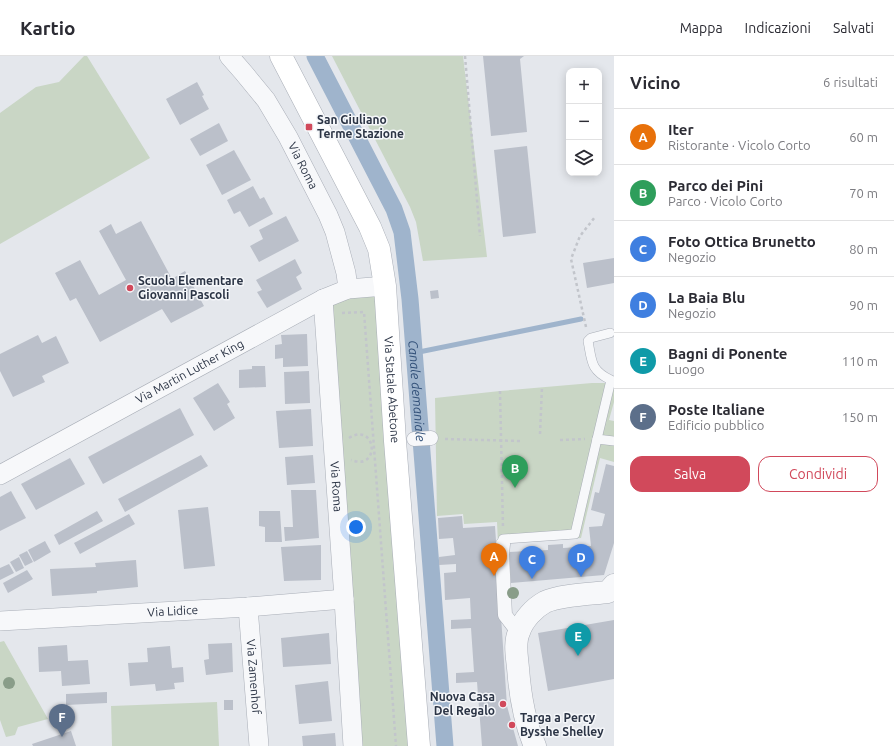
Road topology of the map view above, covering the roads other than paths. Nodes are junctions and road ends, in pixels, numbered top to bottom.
1 (229, 56) edge
2 (281, 56) edge
3 (385, 286) junction
4 (348, 289) junction
5 (323, 299) junction
6 (610, 333) dead end
7 (432, 438) dead end
8 (414, 439) dead end
9 (596, 439) junction
10 (614, 441) edge
11 (0, 475) edge
12 (503, 542) joint
13 (614, 586) edge
14 (344, 599) junction
15 (248, 607) junction
16 (0, 621) edge
17 (518, 632) junction
18 (259, 746) edge
19 (353, 746) edge
20 (419, 746) edge
21 (534, 746) edge

1 - 4 street, Via Roma
2 - 3 main road, Via Statale Abetone
3 - 4 street, Via Martin Luther King
3 - 20 main road, Via Statale Abetone
4 - 5 street, Via Martin Luther King
5 - 11 street, Via Martin Luther King
5 - 14 street, Via Roma
6 - 9 lane
7 - 8 street
9 - 10 lane
9 - 12 lane
12 - 17 street
13 - 17 street
14 - 15 street, Via Lidice
14 - 19 street, Via Roma
15 - 16 street, Via Lidice
15 - 18 street, Via Zamenhof
17 - 21 street

